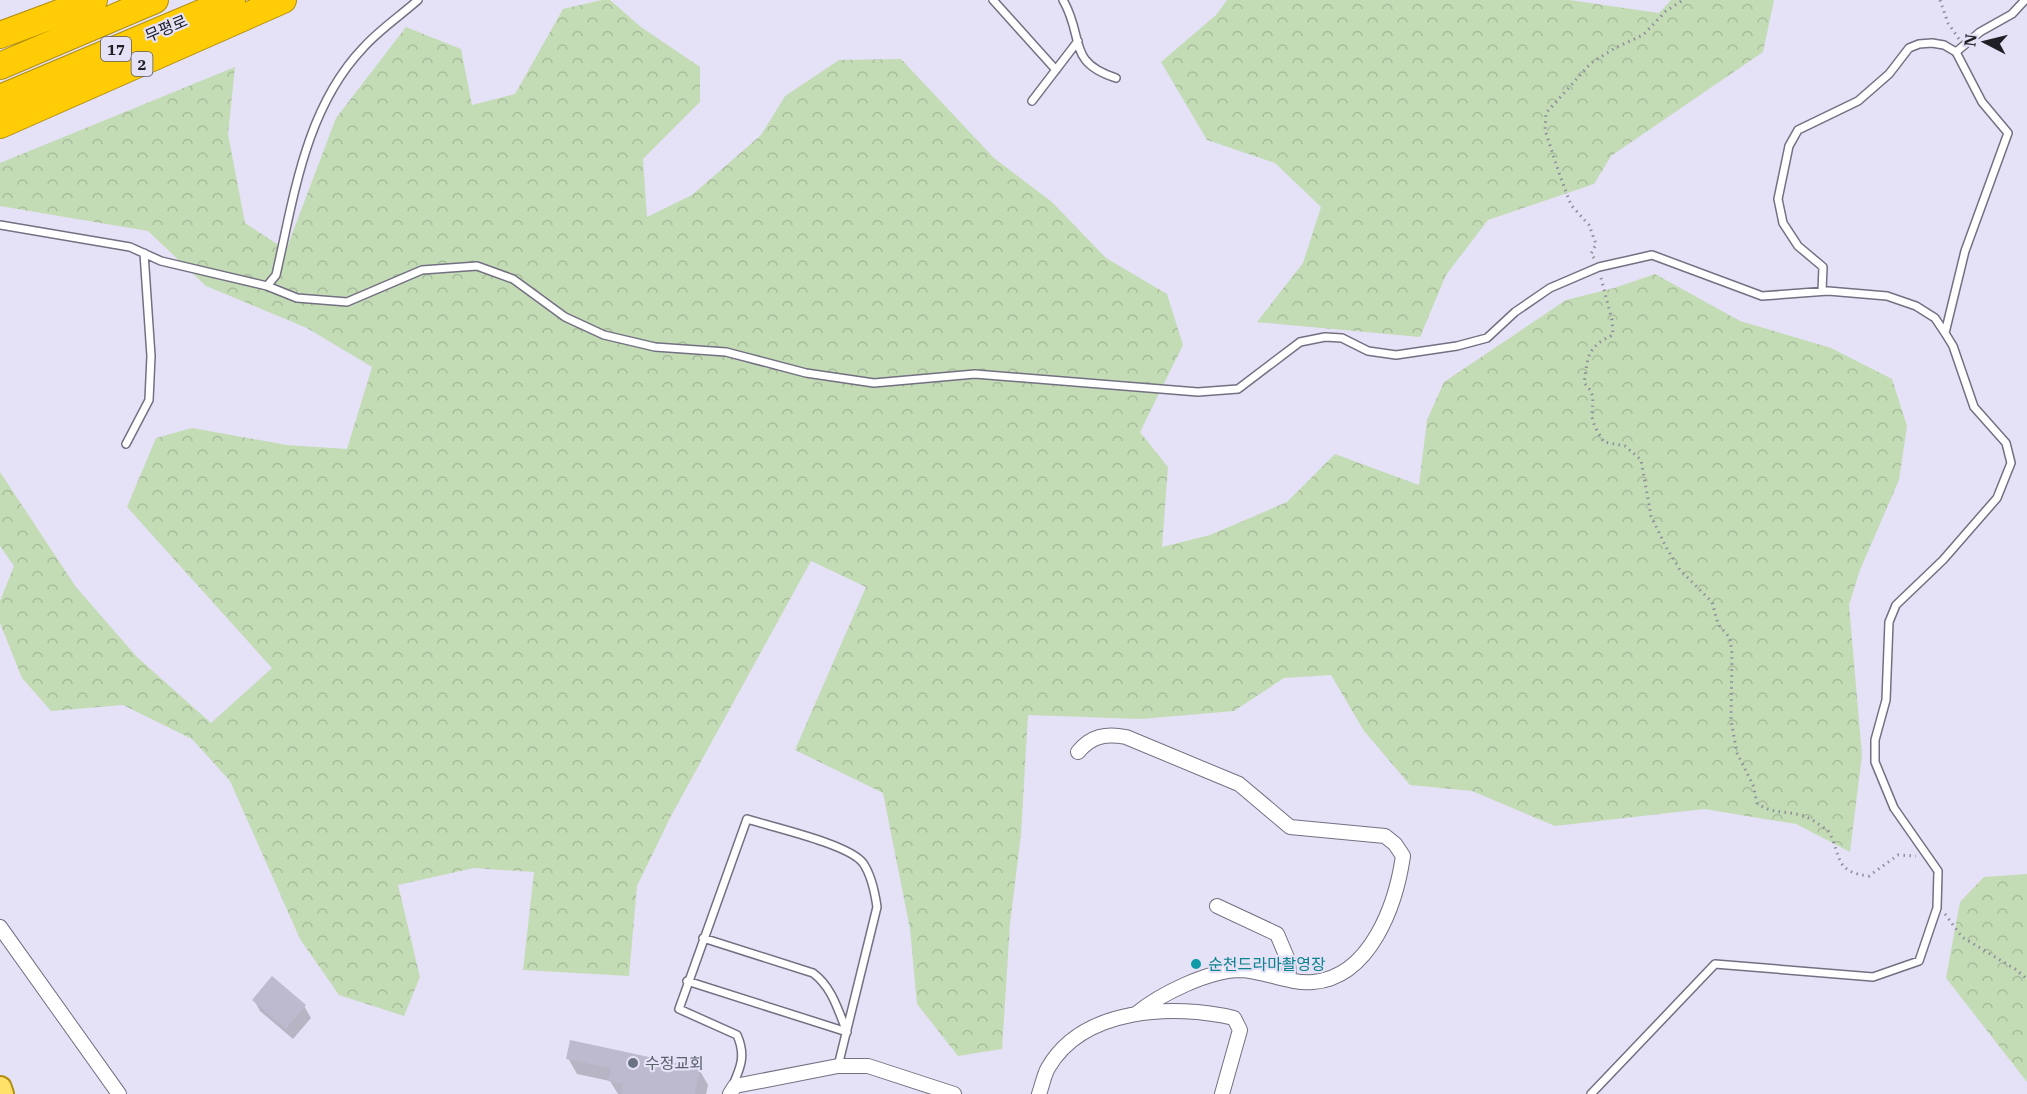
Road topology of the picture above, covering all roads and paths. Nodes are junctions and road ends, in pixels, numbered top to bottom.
1 (94, 0) edge
2 (155, 0) edge
3 (232, 0) edge
4 (283, 0) edge
5 (418, 0) edge
6 (993, 0) edge
7 (1064, 0) edge
8 (1683, 0) edge
9 (1940, 0) edge
10 (2025, 0) edge
11 (0, 35) edge
12 (1078, 41) junction
13 (1963, 45) junction
14 (1956, 52) junction
15 (0, 66) edge
16 (1056, 70) junction
17 (1116, 78) dead end
18 (0, 98) edge
19 (1032, 101) dead end
20 (0, 125) edge
21 (0, 225) edge
22 (144, 253) junction
23 (1599, 267) junction
24 (267, 286) junction
25 (1822, 291) junction
26 (1945, 333) junction
27 (126, 444) dead end
28 (1078, 752) dead end
29 (1924, 852) junction
30 (1217, 906) dead end
31 (1937, 908) junction
32 (0, 927) edge
33 (703, 938) junction
34 (2027, 979) edge
35 (1289, 980) junction
36 (687, 981) junction
37 (1136, 1014) junction
38 (847, 1032) junction
39 (838, 1066) junction
40 (0, 1088) edge
41 (2, 1094) edge
42 (119, 1094) edge
43 (729, 1094) edge
44 (954, 1094) edge
45 (1039, 1094) edge
46 (1222, 1094) edge
47 (1592, 1094) edge

1 - 11 highway
2 - 15 highway, 무평로 / 17
3 - 18 highway, 무평로 / 17
4 - 20 highway, 2
5 - 24 lane
6 - 16 lane
7 - 12 lane
8 - 23 path
9 - 13 path
10 - 13 lane
12 - 16 lane
12 - 17 lane
13 - 14 lane
14 - 25 lane
14 - 26 lane
16 - 19 lane
21 - 22 lane
22 - 24 lane
22 - 27 lane
23 - 24 lane
23 - 25 lane
23 - 29 path
25 - 26 lane
26 - 29 lane
28 - 35 street
29 - 31 lane
30 - 35 street
31 - 34 path
31 - 47 lane
32 - 42 street
33 - 36 lane
33 - 38 lane
33 - 38 lane
35 - 37 street
36 - 38 lane
36 - 43 lane
37 - 45 street
37 - 46 street
38 - 39 lane
39 - 43 street
39 - 44 street
40 - 41 main road

